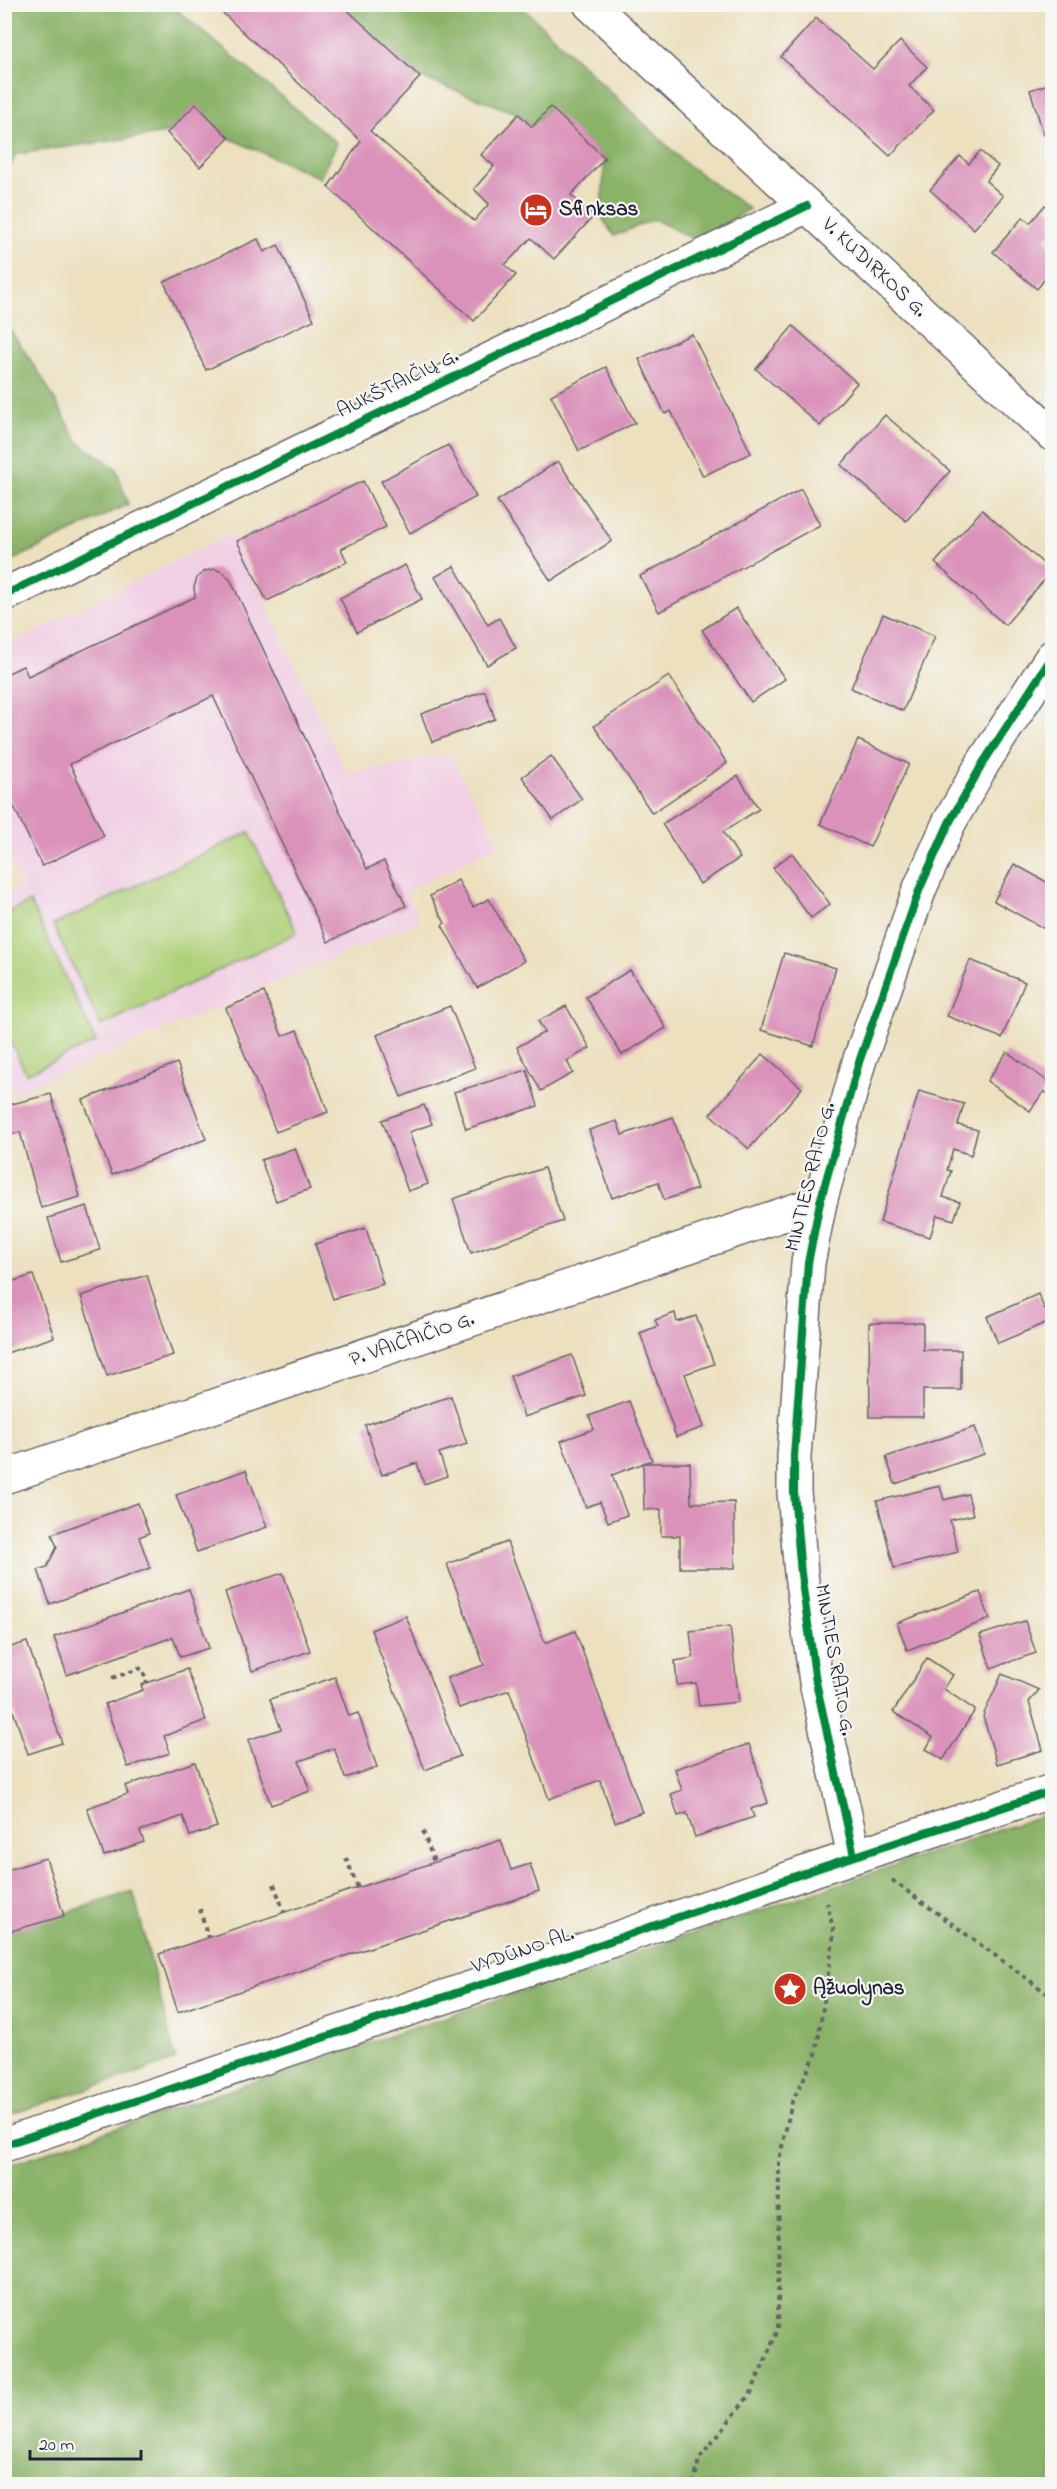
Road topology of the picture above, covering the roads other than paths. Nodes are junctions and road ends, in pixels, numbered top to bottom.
1 (590, 4) edge
2 (807, 206) junction
3 (1053, 434) edge
4 (4, 595) edge
5 (1053, 657) edge
6 (820, 1202) junction
7 (4, 1477) edge
8 (1053, 1791) edge
9 (856, 1855) junction
10 (4, 2145) edge

1 - 2 street, V. KUDIRKOS G.
2 - 3 street, V. KUDIRKOS G.
2 - 4 street, AUKŠTAIČIŲ G.
5 - 6 street, MINTIES RATO G.
6 - 7 street, P. VAIČAIČIO G.
6 - 9 street, MINTIES RATO G.
8 - 9 street, VYDŪNO AL.
9 - 10 street, VYDŪNO AL.

